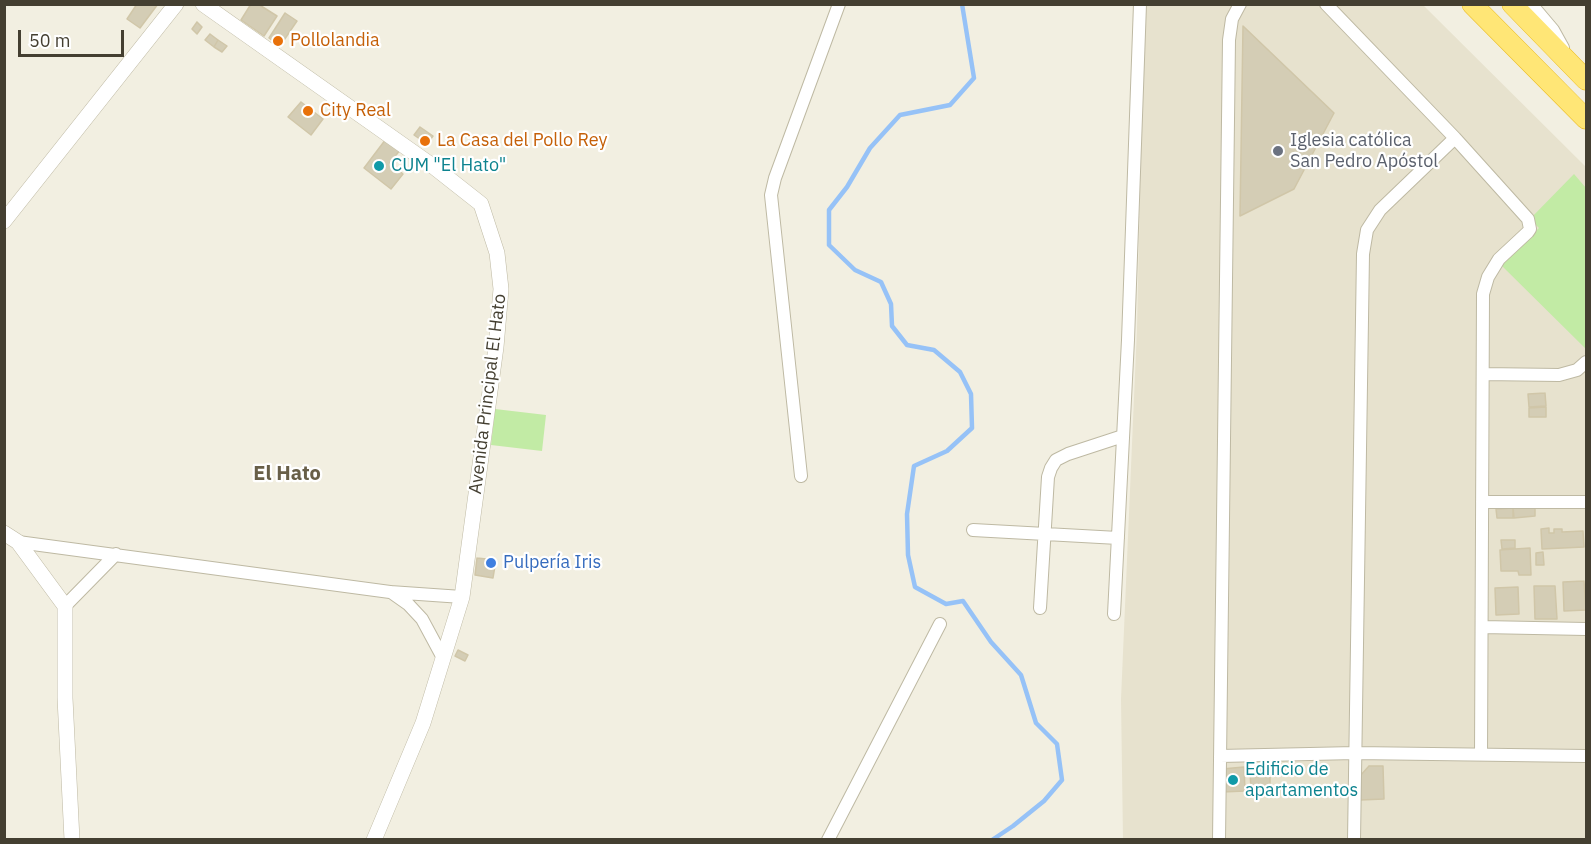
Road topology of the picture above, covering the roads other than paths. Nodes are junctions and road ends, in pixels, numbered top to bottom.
1 (176, 4) edge
2 (204, 4) edge
3 (839, 4) edge
4 (1140, 4) edge
5 (1240, 4) edge
6 (1326, 4) edge
7 (1472, 4) edge
8 (1512, 4) edge
9 (1531, 4) edge
10 (1572, 65) junction
11 (1587, 80) edge
12 (1587, 119) edge
13 (1455, 138) junction
14 (4, 221) edge
15 (1587, 362) edge
16 (1483, 374) junction
17 (1123, 436) junction
18 (801, 476) dead end
19 (1482, 502) junction
20 (1587, 502) edge
21 (972, 530) dead end
22 (4, 533) edge
23 (1044, 534) junction
24 (1118, 538) junction
25 (18, 542) junction
26 (116, 554) junction
27 (390, 592) junction
28 (462, 597) junction
29 (65, 606) junction
30 (1040, 608) dead end
31 (1114, 614) dead end
32 (940, 624) dead end
33 (1482, 627) junction
34 (1587, 629) edge
35 (442, 658) junction
36 (1356, 753) junction
37 (1481, 754) junction
38 (1220, 756) junction
39 (1587, 756) edge
40 (72, 840) edge
41 (374, 840) edge
42 (828, 840) edge
43 (1219, 840) edge
44 (1354, 840) edge

1 - 14 street
2 - 28 street, Avenida Principal El Hato
3 - 18 street
4 - 17 street
5 - 38 street
6 - 13 street
7 - 12 highway
8 - 10 highway
9 - 10 street
10 - 11 highway
13 - 16 street
13 - 36 street
15 - 16 street
16 - 19 street
17 - 23 street
17 - 24 street
19 - 20 street
19 - 33 street
21 - 23 street
22 - 25 street
23 - 24 street
23 - 30 street
24 - 31 street
25 - 26 street
25 - 29 street
26 - 27 street
26 - 29 street
27 - 28 street
27 - 35 street
28 - 35 street, Avenida Principal El Hato
29 - 40 street
32 - 42 street
33 - 34 street
33 - 37 street
35 - 41 street, Avenida Principal El Hato
36 - 37 street
36 - 38 street
36 - 44 street
37 - 39 street
38 - 43 street

